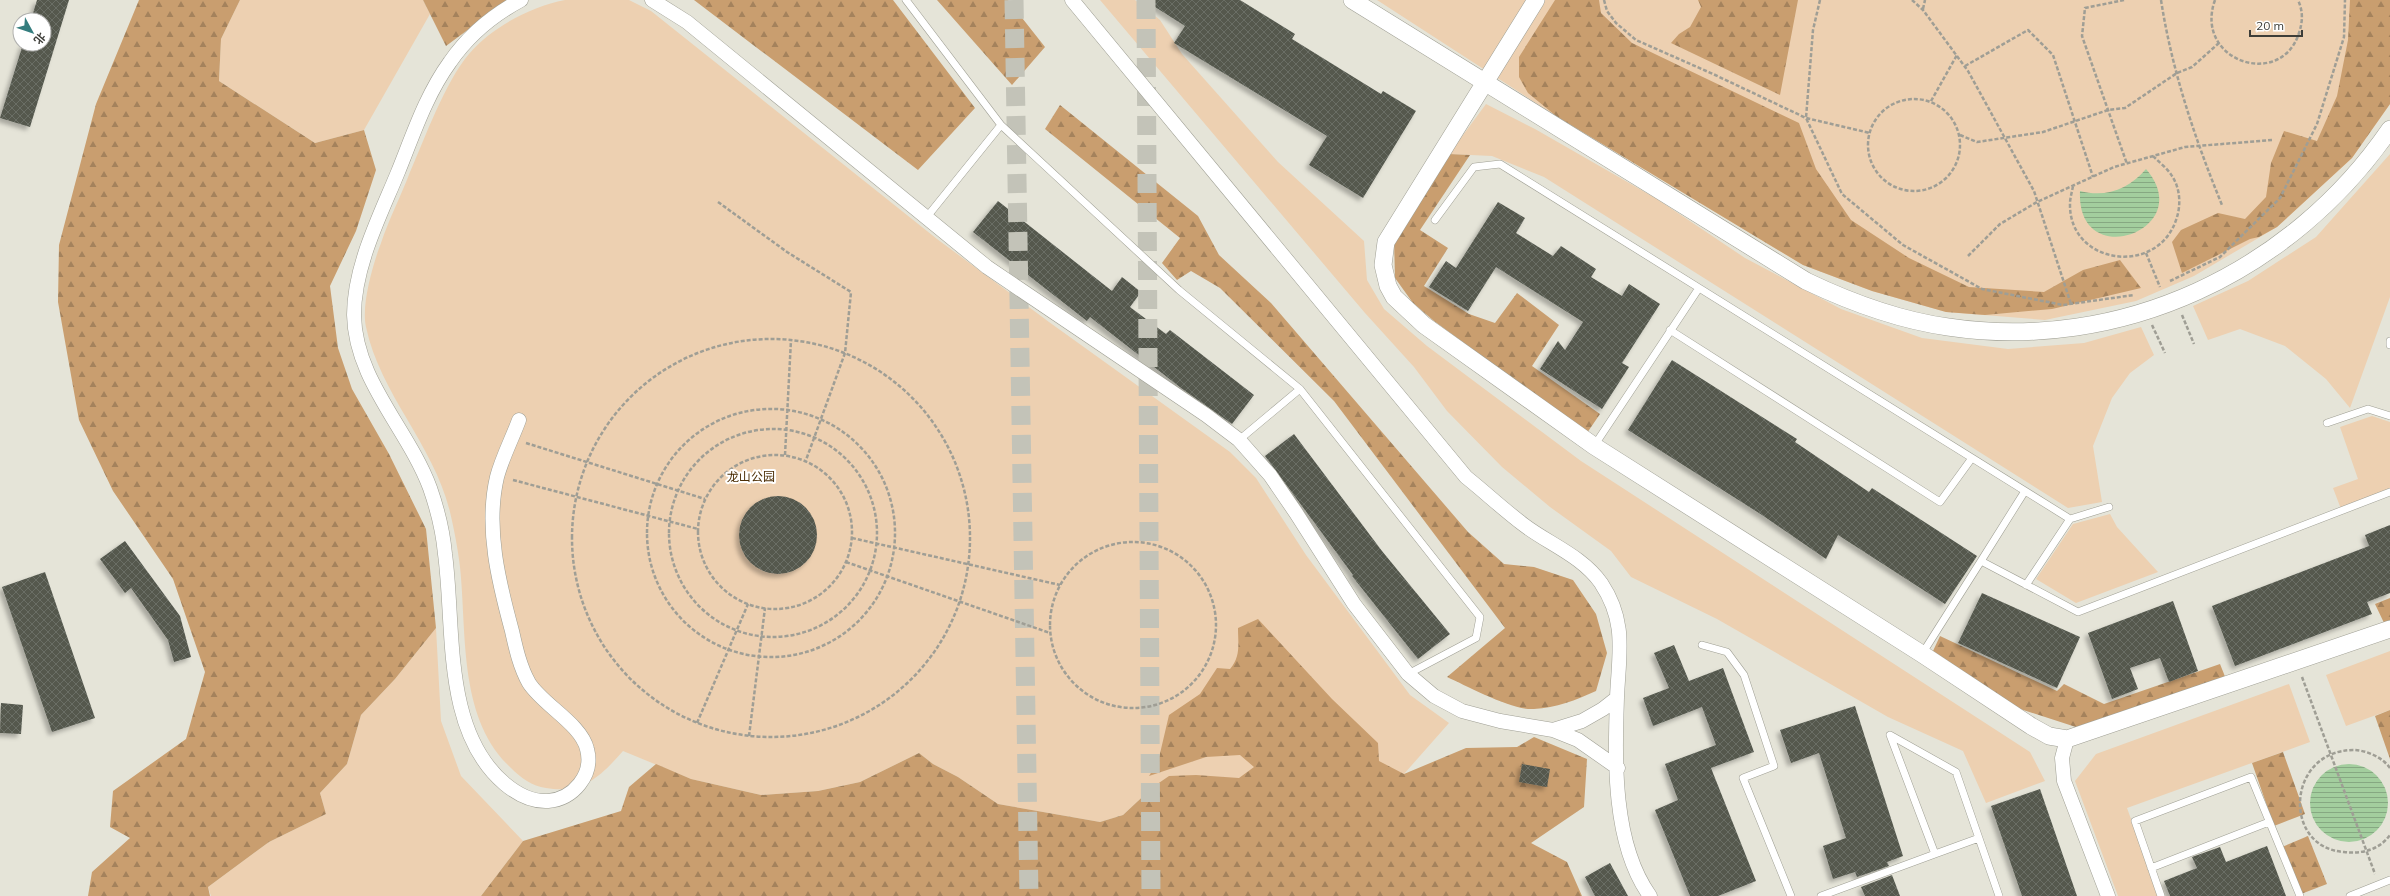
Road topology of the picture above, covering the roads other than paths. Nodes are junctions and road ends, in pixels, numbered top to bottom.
1 (521, 0) edge
2 (652, 0) edge
3 (906, 0) edge
4 (1072, 0) edge
5 (1352, 0) edge
6 (1536, 0) edge
7 (1484, 82) junction
8 (1001, 125) junction
9 (2390, 129) edge
10 (926, 218) junction
11 (1434, 220) dead end
12 (1699, 288) junction
13 (1670, 330) junction
14 (2390, 341) edge
15 (2390, 346) edge
16 (1300, 389) junction
17 (2390, 416) edge
18 (519, 420) dead end
19 (2327, 423) dead end
20 (1238, 440) junction
21 (1594, 446) junction
22 (1972, 458) junction
23 (2025, 491) junction
24 (2390, 492) edge
25 (2109, 507) dead end
26 (2070, 519) junction
27 (1981, 561) junction
28 (2026, 585) junction
29 (2390, 629) edge
30 (1702, 645) dead end
31 (1922, 654) junction
32 (1408, 674) junction
33 (1617, 698) junction
34 (1553, 730) junction
35 (2067, 739) junction
36 (1618, 768) junction
37 (2269, 822) junction
38 (1979, 838) junction
39 (1935, 854) junction
40 (2151, 868) junction
41 (2390, 880) edge
42 (1788, 894) edge
43 (1650, 896) edge
44 (1821, 896) edge
45 (1999, 896) edge
46 (2108, 896) edge
47 (2162, 896) edge
48 (2300, 896) edge
49 (2350, 896) edge

1 - 18 street
2 - 10 street
3 - 8 lane
4 - 33 street
5 - 7 street
6 - 7 street
7 - 9 street
7 - 21 street
8 - 10 lane
8 - 16 lane
10 - 20 street
11 - 12 lane
12 - 13 lane
12 - 22 lane
13 - 21 lane
13 - 22 lane
14 - 15 lane
16 - 20 lane
16 - 32 lane
17 - 19 lane
20 - 32 street
21 - 31 street
22 - 23 lane
23 - 26 lane
23 - 27 lane
24 - 28 lane
25 - 26 lane
26 - 28 lane
27 - 28 lane
27 - 31 lane
29 - 35 street
30 - 42 lane
31 - 35 street
32 - 34 street
33 - 34 street
33 - 36 street
34 - 36 street
35 - 46 street
36 - 43 street
37 - 40 lane
37 - 40 lane
37 - 48 lane
38 - 39 lane
38 - 39 lane
38 - 45 lane
39 - 44 lane
40 - 47 lane
41 - 49 lane

